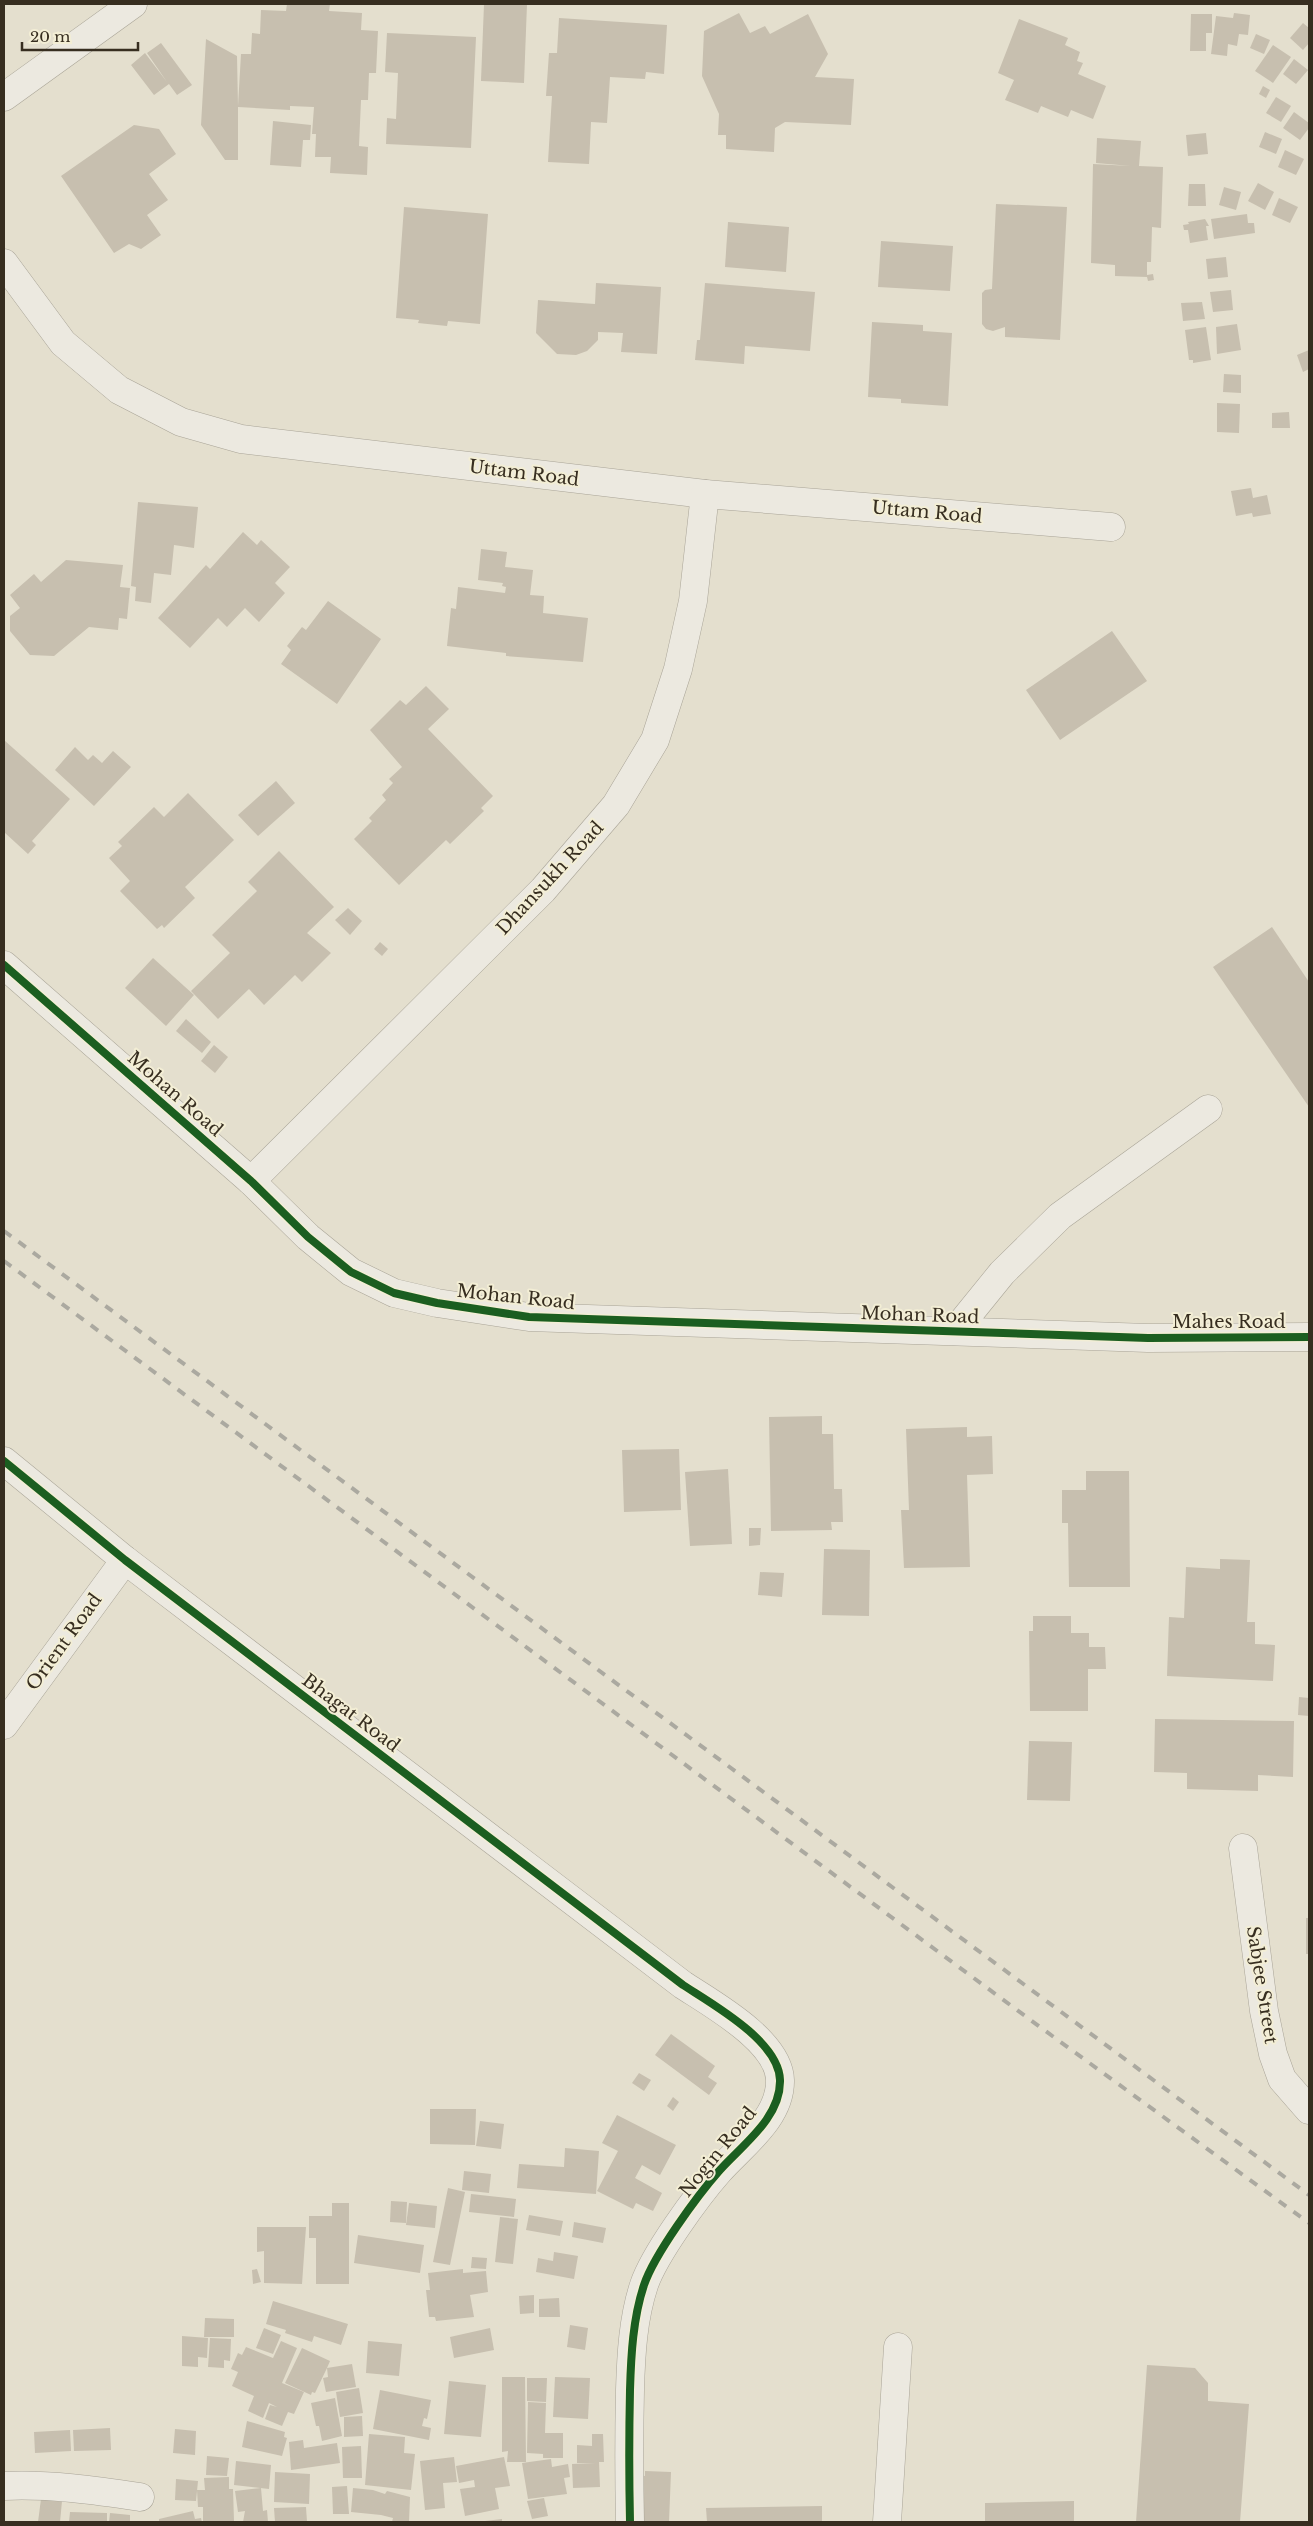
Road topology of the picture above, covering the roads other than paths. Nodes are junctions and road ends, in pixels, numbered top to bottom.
1 (133, 4) edge
2 (4, 97) edge
3 (4, 263) edge
4 (705, 494) junction
5 (1111, 526) dead end
6 (4, 965) edge
7 (1208, 1109) dead end
8 (251, 1181) junction
9 (955, 1331) junction
10 (1309, 1337) edge
11 (1148, 1338) joint
12 (4, 1461) edge
13 (125, 1560) junction
14 (4, 1725) edge
15 (1242, 1848) dead end
16 (683, 1985) joint
17 (1309, 2110) edge
18 (898, 2347) dead end
19 (4, 2486) edge
20 (140, 2497) dead end
21 (630, 2522) edge
22 (887, 2522) edge

1 - 2 street
3 - 4 street, Uttam Road
4 - 5 street, Uttam Road
4 - 8 street, Dhansukh Road
6 - 8 street, Mohan Road
7 - 9 street
8 - 9 street, Mohan Road
9 - 11 street, Mohan Road
10 - 11 street, Mahes Road
12 - 13 street, Bhagat Road
13 - 14 street, Orient Road
13 - 16 street, Bhagat Road
15 - 17 street, Sabjee Street
16 - 21 street, Nogin Road
18 - 22 street
19 - 20 street

